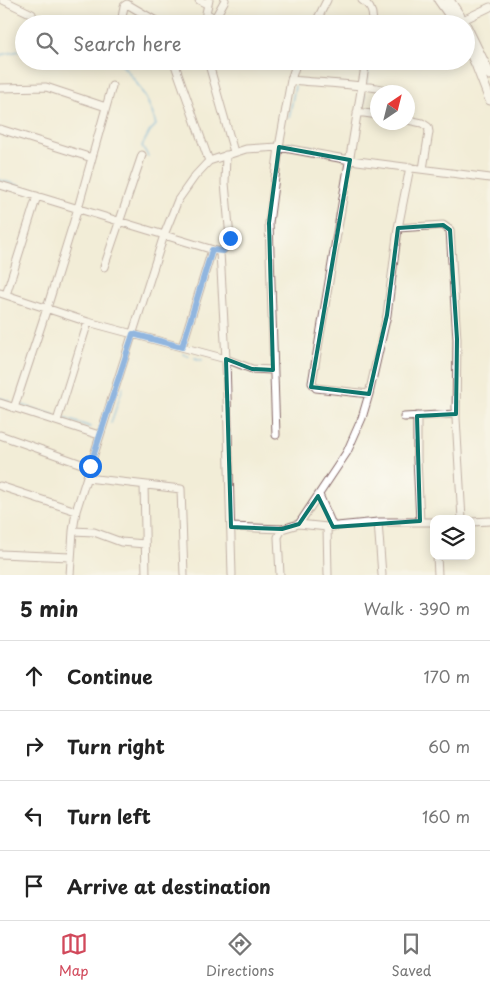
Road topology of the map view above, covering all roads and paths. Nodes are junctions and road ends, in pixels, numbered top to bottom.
1 (3, 0) edge
2 (199, 0) edge
3 (225, 0) edge
4 (327, 0) edge
5 (362, 0) edge
6 (440, 0) edge
7 (449, 0) edge
8 (208, 2) edge
9 (490, 7) edge
10 (206, 13) joint
11 (32, 14) dead end
12 (122, 15) edge
13 (145, 15) edge
14 (210, 15) edge
15 (217, 15) edge
16 (320, 15) edge
17 (373, 15) edge
18 (454, 15) edge
19 (457, 15) edge
20 (475, 15) edge
21 (475, 48) edge
22 (475, 62) edge
23 (177, 70) edge
24 (211, 70) edge
25 (294, 70) edge
26 (365, 70) edge
27 (490, 75) edge
28 (291, 80) junction
29 (112, 86) dead end
30 (362, 87) junction
31 (0, 88) edge
32 (370, 88) edge
33 (490, 100) edge
34 (106, 107) junction
35 (357, 112) junction
36 (370, 114) edge
37 (415, 122) edge
38 (0, 129) edge
39 (279, 146) junction
40 (234, 152) junction
41 (226, 155) junction
42 (142, 156) dead end
43 (92, 158) junction
44 (350, 160) junction
45 (209, 161) junction
46 (410, 167) junction
47 (423, 169) junction
48 (490, 178) edge
49 (0, 185) edge
50 (37, 196) junction
51 (78, 208) junction
52 (120, 220) junction
53 (398, 228) junction
54 (164, 235) junction
55 (212, 250) junction
56 (220, 252) junction
57 (104, 267) dead end
58 (3, 294) edge
59 (47, 308) junction
60 (88, 322) junction
61 (133, 334) junction
62 (182, 347) junction
63 (226, 359) junction
64 (273, 370) junction
65 (369, 394) junction
66 (0, 403) edge
67 (14, 408) junction
68 (456, 414) junction
69 (417, 416) junction
70 (404, 417) dead end
71 (57, 421) junction
72 (100, 434) junction
73 (0, 435) edge
74 (276, 435) dead end
75 (90, 466) junction
76 (86, 478) junction
77 (144, 485) junction
78 (0, 486) edge
79 (319, 495) junction
80 (76, 511) junction
81 (462, 515) edge
82 (420, 521) junction
83 (490, 521) edge
84 (378, 522) junction
85 (430, 522) edge
86 (475, 522) edge
87 (299, 524) junction
88 (231, 527) junction
89 (330, 527) junction
90 (282, 529) junction
91 (73, 531) junction
92 (145, 544) junction
93 (0, 554) edge
94 (70, 557) junction
95 (437, 560) edge
96 (70, 575) edge
97 (146, 575) edge
98 (184, 575) edge
99 (232, 575) edge
100 (280, 575) edge
101 (328, 575) edge
102 (382, 575) edge
103 (438, 575) edge

1 - 11 street
2 - 8 street
3 - 15 street
4 - 16 street
5 - 17 street
6 - 18 main road
7 - 19 main road
8 - 10 street
9 - 20 street
10 - 14 street
12 - 13 street
21 - 27 main road
22 - 33 main road
23 - 45 street
24 - 40 street
25 - 28 street
26 - 30 street
28 - 30 street
28 - 39 street
29 - 34 street
30 - 32 street
30 - 35 street
31 - 34 street
34 - 43 street
35 - 36 street
35 - 44 street
37 - 47 street
38 - 43 street
39 - 40 street
39 - 44 street
39 - 64 street
40 - 41 street
41 - 45 street
41 - 56 street
42 - 52 street
43 - 51 street
44 - 46 street
44 - 65 street
45 - 54 street
46 - 47 street
46 - 53 street
47 - 48 street
49 - 50 street
50 - 51 street
50 - 58 street
51 - 52 street
51 - 59 street
52 - 54 street
52 - 57 street
53 - 65 street
53 - 68 street
54 - 55 street
54 - 61 street
55 - 56 street
55 - 62 street
56 - 63 street
58 - 59 street
59 - 60 street
59 - 67 street
60 - 61 street
60 - 71 street
61 - 62 street
61 - 72 street
62 - 63 street
63 - 64 street
63 - 88 street
64 - 74 street
65 - 79 street
66 - 67 street
67 - 71 street
68 - 69 street
68 - 81 street
69 - 70 street
69 - 82 street
71 - 72 street
72 - 75 street
73 - 75 street
75 - 76 street
76 - 77 street
76 - 80 street
77 - 92 street
77 - 98 street
78 - 80 street
79 - 87 street
79 - 89 street
80 - 91 street
82 - 84 street
82 - 85 street
83 - 86 street
84 - 89 street
84 - 102 street
87 - 89 street
87 - 90 street
88 - 90 street
88 - 99 street
89 - 101 street
90 - 100 street
91 - 92 street
91 - 94 street
92 - 97 street
93 - 94 street
94 - 96 street
95 - 103 street

